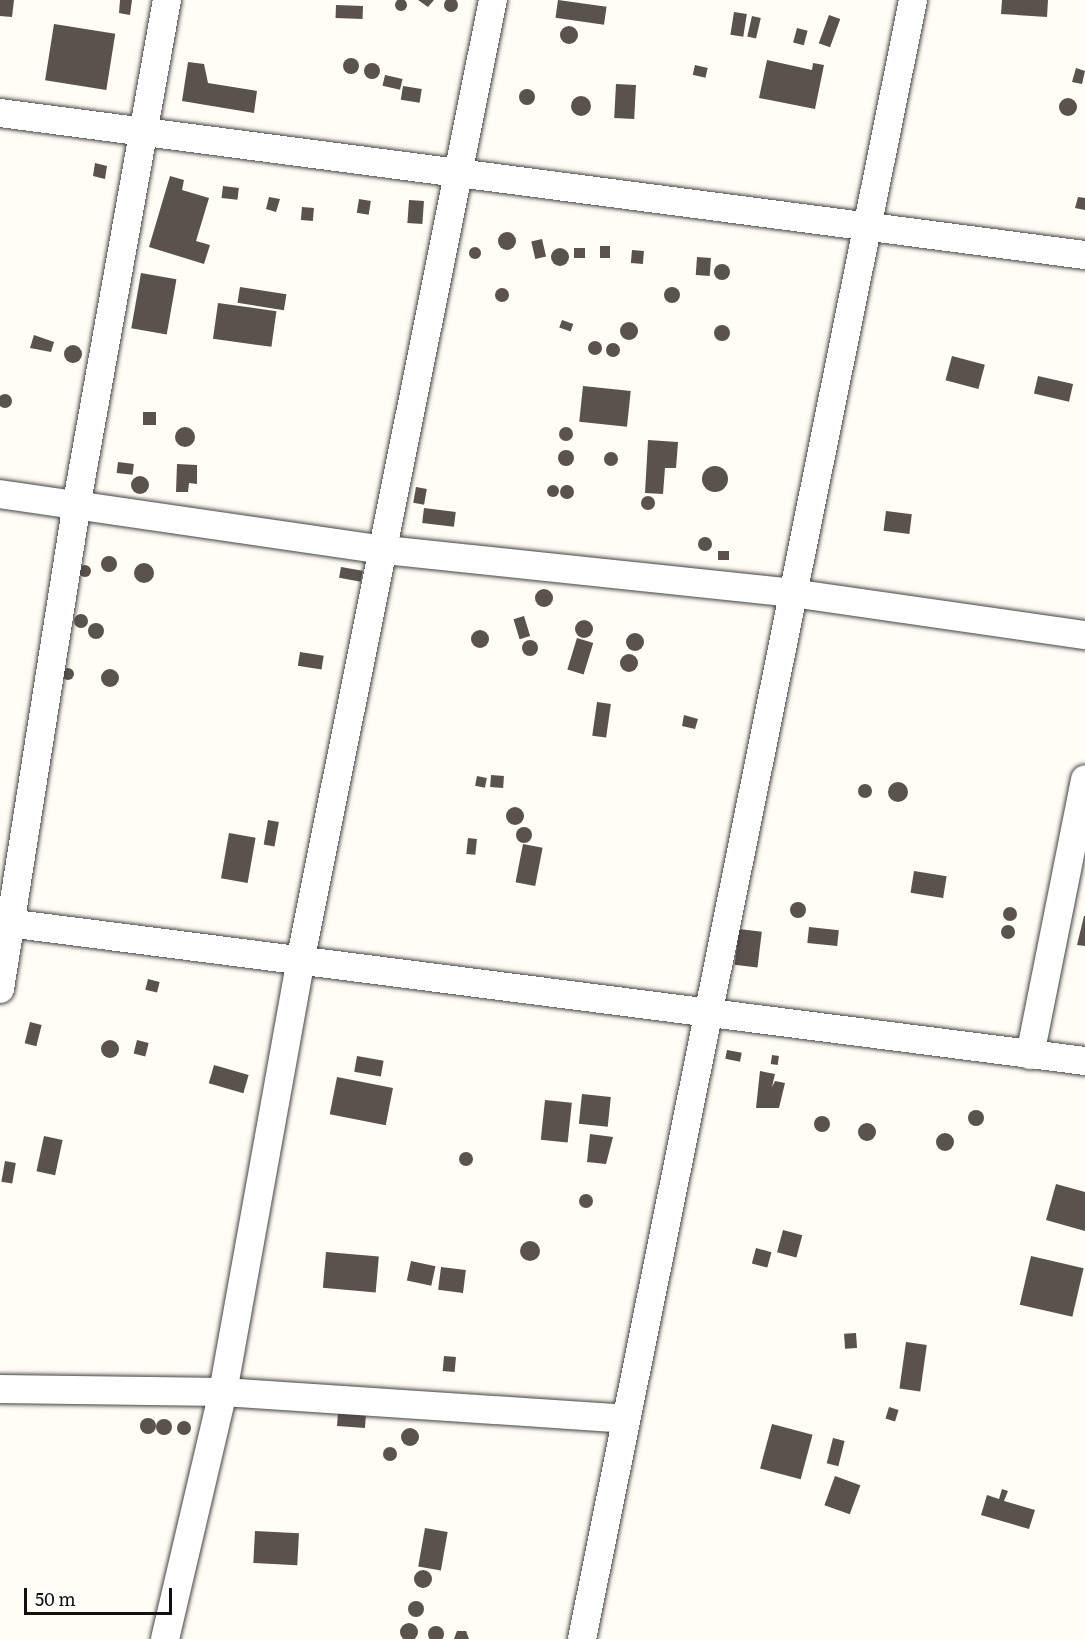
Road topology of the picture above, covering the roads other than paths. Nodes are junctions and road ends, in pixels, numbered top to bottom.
1 (167, 0) edge
2 (493, 0) edge
3 (913, 0) edge
4 (0, 112) edge
5 (144, 132) junction
6 (455, 172) junction
7 (867, 227) junction
8 (1085, 255) edge
9 (0, 494) edge
10 (76, 502) junction
11 (385, 550) junction
12 (792, 593) junction
13 (1085, 635) edge
14 (1085, 778) edge
15 (5, 923) edge
16 (300, 962) junction
17 (0, 989) edge
18 (705, 1016) junction
19 (1030, 1054) junction
20 (1085, 1061) edge
21 (0, 1389) edge
22 (223, 1392) junction
23 (625, 1419) junction
24 (165, 1639) edge
25 (582, 1639) edge

1 - 5 street
2 - 6 street
3 - 7 street
4 - 5 street
5 - 6 street
5 - 10 street
6 - 7 street
6 - 11 street
7 - 8 street
7 - 12 street
9 - 10 street
10 - 11 street
10 - 15 street
11 - 12 street
11 - 16 street
12 - 13 street
12 - 18 street
14 - 19 street
15 - 16 street
15 - 17 street
16 - 18 street
16 - 22 street
18 - 19 street
18 - 23 street
19 - 20 street
21 - 22 street
22 - 23 street
22 - 24 street
23 - 25 street

